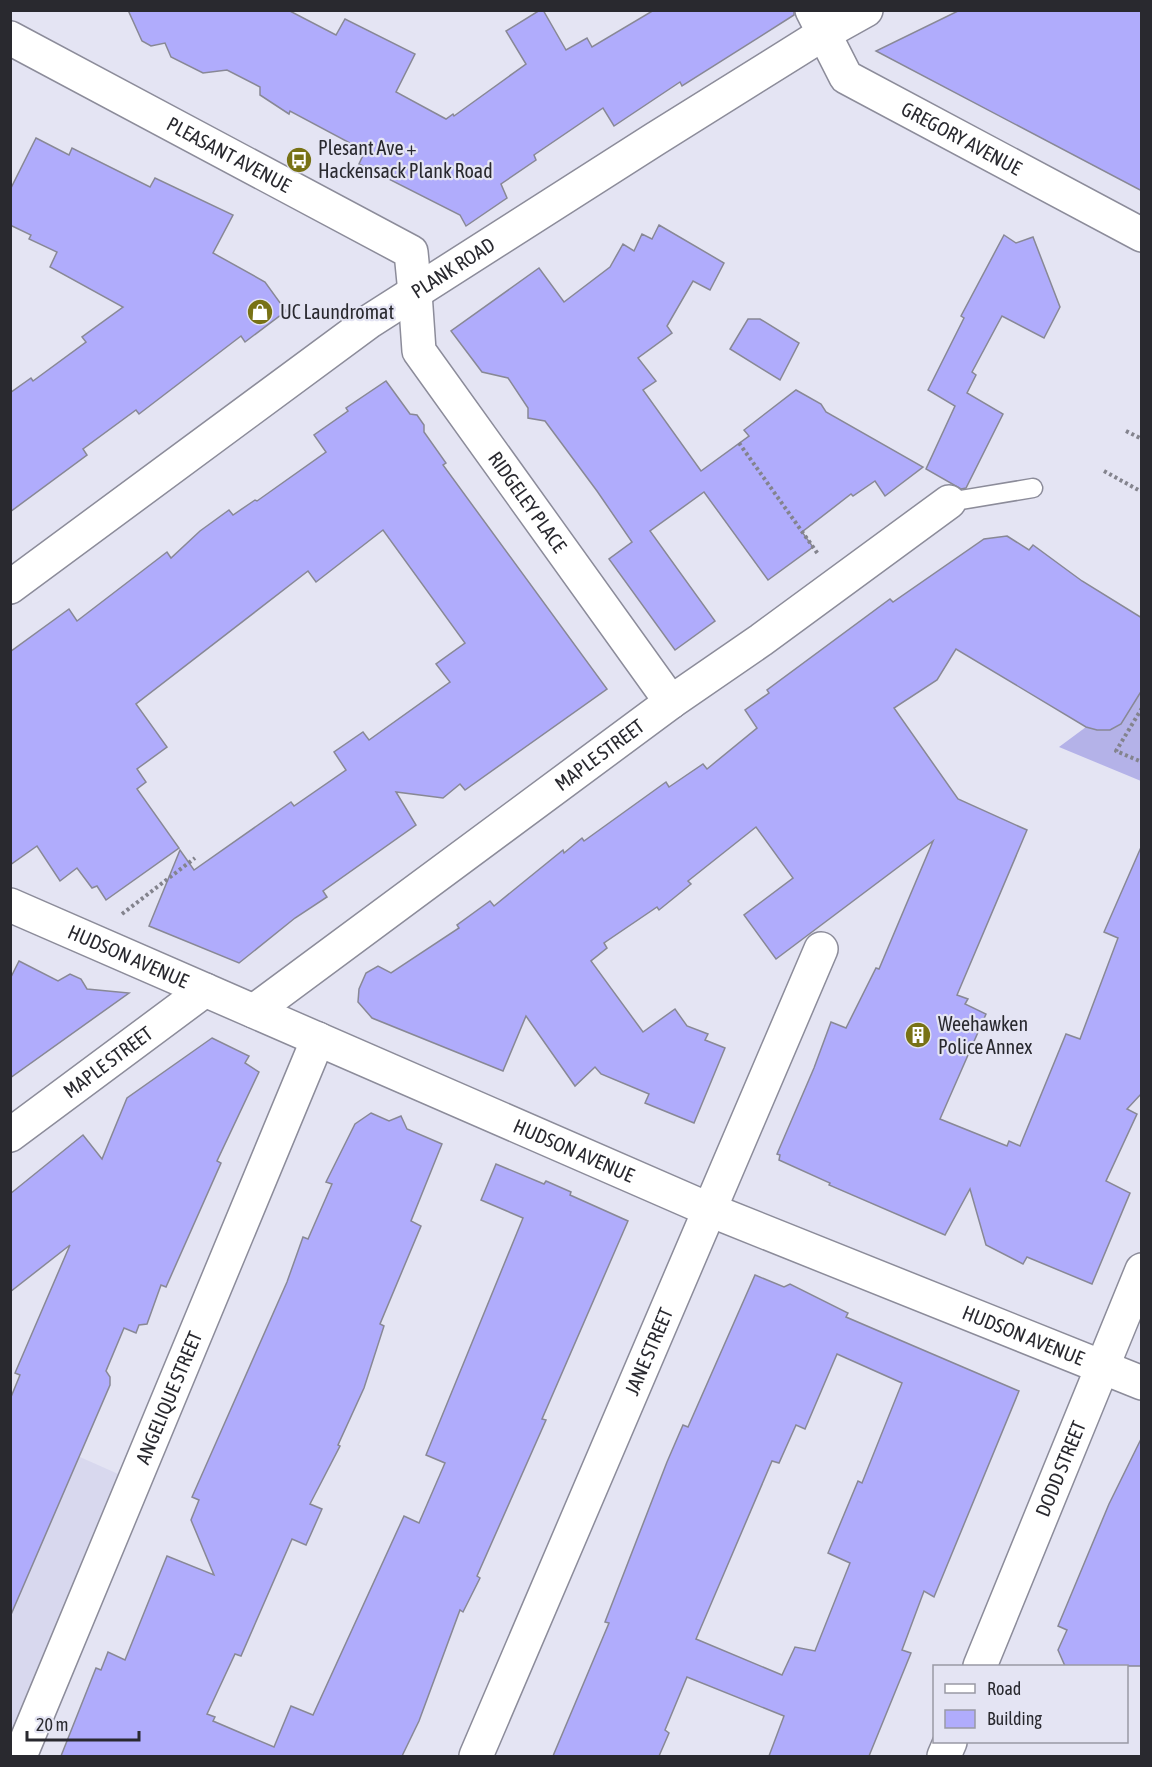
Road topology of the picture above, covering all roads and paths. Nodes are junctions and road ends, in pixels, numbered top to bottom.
1 (866, 10) edge
2 (818, 22) edge
3 (13, 43) edge
4 (1142, 234) edge
5 (416, 293) junction
6 (1126, 431) dead end
7 (1142, 439) edge
8 (739, 442) dead end
9 (1104, 471) dead end
10 (1033, 488) dead end
11 (1142, 492) edge
12 (948, 502) joint
13 (840, 583) junction
14 (10, 587) edge
15 (671, 702) junction
16 (1142, 708) edge
17 (1142, 762) edge
18 (195, 858) dead end
19 (10, 905) edge
20 (119, 917) dead end
21 (821, 949) dead end
22 (205, 990) junction
23 (254, 1011) junction
24 (318, 1039) junction
25 (10, 1135) edge
26 (710, 1209) junction
27 (1142, 1270) edge
28 (1101, 1366) junction
29 (1142, 1383) edge
30 (980, 1665) edge
31 (20, 1756) edge
32 (477, 1756) edge

1 - 2 street, PLANK ROAD
2 - 4 street, GREGORY AVENUE
2 - 5 street, PLANK ROAD
3 - 5 street, PLEASANT AVENUE
5 - 14 street, PLANK ROAD
5 - 15 street, RIDGELEY PLACE
6 - 7 path
8 - 13 path
9 - 11 path
10 - 12 lane
12 - 13 street, MAPLE STREET
13 - 15 street, MAPLE STREET
15 - 23 street, MAPLE STREET
16 - 17 path
18 - 20 path
19 - 22 street, HUDSON AVENUE
21 - 26 street, JANE STREET
22 - 23 street, HUDSON AVENUE
22 - 25 street, MAPLE STREET
23 - 24 street, HUDSON AVENUE
24 - 26 street, HUDSON AVENUE
24 - 31 street, ANGELIQUE STREET
26 - 28 street, HUDSON AVENUE
26 - 32 street, JANE STREET
27 - 28 street, DODD STREET
28 - 29 street, HUDSON AVENUE
28 - 30 street, DODD STREET

